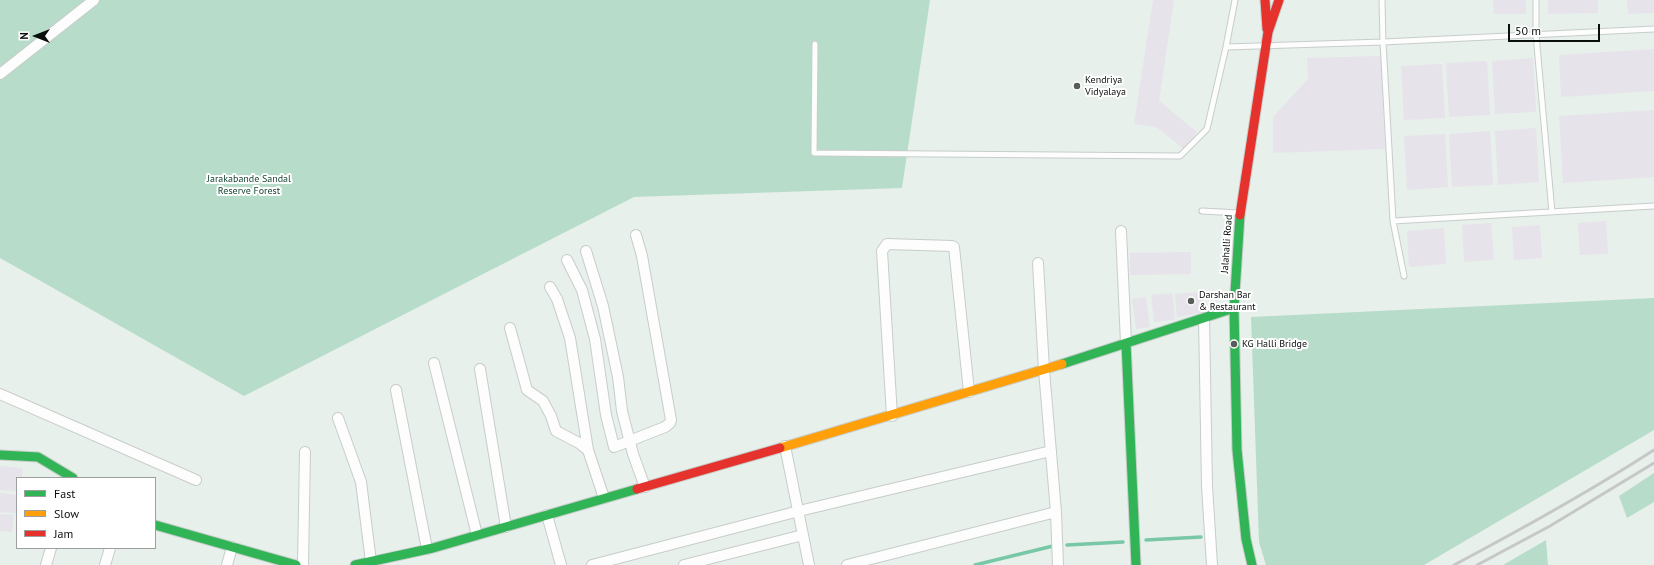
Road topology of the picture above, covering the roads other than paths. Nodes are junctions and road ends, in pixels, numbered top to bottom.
1 (94, 0) edge
2 (1235, 0) edge
3 (1265, 0) edge
4 (1278, 0) edge
5 (1382, 0) edge
6 (1536, 0) edge
7 (1654, 29) edge
8 (1268, 32) junction
9 (1536, 35) junction
10 (1383, 42) junction
11 (815, 44) dead end
12 (1226, 47) junction
13 (1265, 47) junction
14 (0, 74) edge
15 (1654, 206) edge
16 (1202, 211) dead end
17 (1552, 212) junction
18 (1240, 213) junction
19 (1394, 221) junction
20 (1121, 231) dead end
21 (636, 235) dead end
22 (586, 251) dead end
23 (568, 260) dead end
24 (1038, 263) dead end
25 (1404, 276) dead end
26 (550, 287) dead end
27 (1234, 308) junction
28 (1204, 318) junction
29 (510, 328) dead end
30 (1126, 343) junction
31 (434, 364) dead end
32 (480, 369) dead end
33 (1044, 370) junction
34 (396, 390) dead end
35 (969, 392) junction
36 (0, 394) edge
37 (892, 416) junction
38 (338, 418) dead end
39 (630, 442) junction
40 (785, 446) junction
41 (588, 450) junction
42 (1051, 451) junction
43 (305, 452) dead end
44 (0, 455) edge
45 (70, 477) edge
46 (196, 480) dead end
47 (645, 486) junction
48 (604, 498) junction
49 (799, 512) junction
50 (1056, 512) junction
51 (547, 515) junction
52 (156, 524) edge
53 (506, 527) junction
54 (477, 535) junction
55 (803, 535) junction
56 (232, 547) junction
57 (50, 549) edge
58 (110, 549) edge
59 (428, 549) junction
60 (371, 562) junction
61 (289, 564) edge
62 (46, 565) edge
63 (105, 565) edge
64 (227, 565) edge
65 (303, 565) edge
66 (355, 565) edge
67 (561, 565) edge
68 (592, 565) edge
69 (684, 565) edge
70 (810, 565) edge
71 (847, 565) edge
72 (1058, 565) edge
73 (1136, 565) edge
74 (1212, 565) edge
75 (1252, 565) edge

1 - 14 street
2 - 12 lane
3 - 8 main road
4 - 8 main road, Jalahalli Road
5 - 10 lane
6 - 9 lane
7 - 9 lane
8 - 13 main road, Jalahalli Road
9 - 10 lane
9 - 17 lane
10 - 13 lane
10 - 19 lane
11 - 12 lane
12 - 13 lane
13 - 18 main road, Jalahalli Road
15 - 17 lane
16 - 18 lane
17 - 19 lane
18 - 27 main road, Jalahalli Road
19 - 25 lane
20 - 30 street
21 - 39 street
22 - 39 street
23 - 39 street
24 - 33 street
26 - 41 street
27 - 28 main road
27 - 75 main road, Jalahalli Road
28 - 30 main road
28 - 74 street
29 - 41 street
30 - 33 main road
30 - 73 main road
31 - 54 street
32 - 53 street
33 - 35 main road
33 - 42 street
34 - 59 street
35 - 37 main road
35 - 37 street
36 - 46 street
37 - 40 main road
38 - 60 street
39 - 47 street
40 - 47 main road
40 - 49 street
41 - 48 street
42 - 49 street
42 - 50 street
43 - 65 street
44 - 45 main road
47 - 48 main road
48 - 51 main road
49 - 55 street
49 - 68 street
50 - 71 street
50 - 72 street
51 - 53 main road
51 - 67 street
52 - 56 main road
53 - 54 main road
54 - 59 main road
55 - 69 street
55 - 70 street
56 - 61 main road
56 - 64 street
57 - 62 street
58 - 63 street
59 - 60 main road
60 - 66 main road

